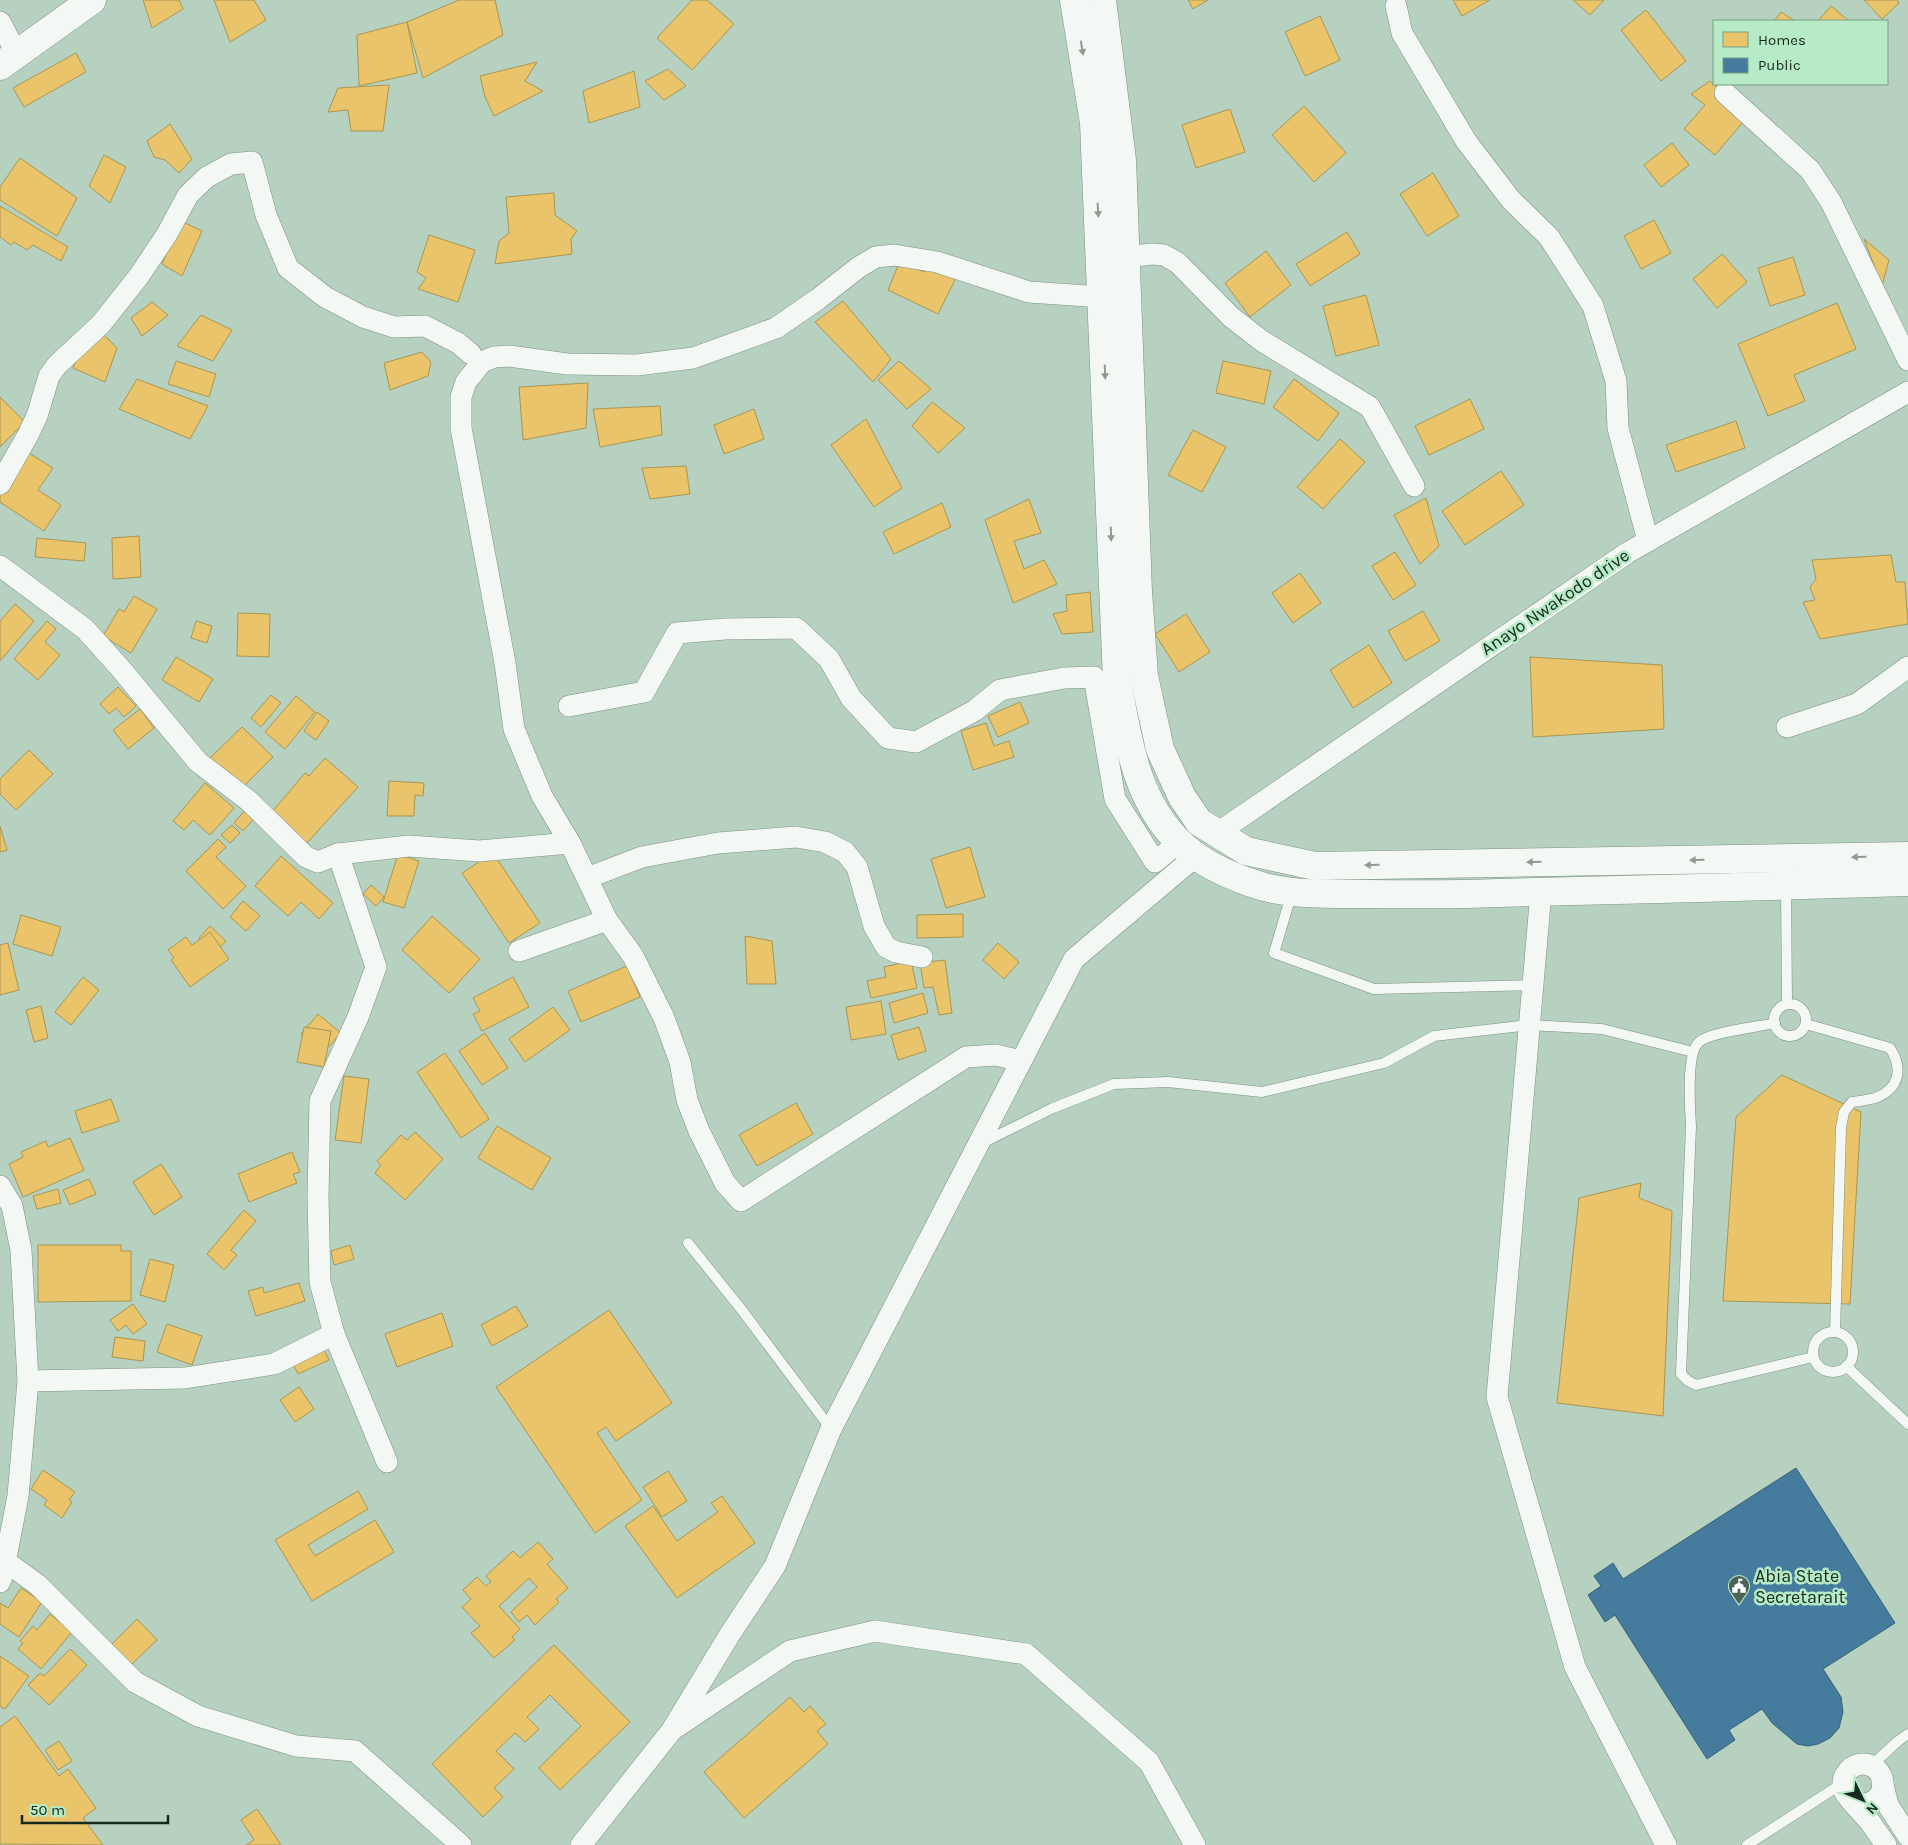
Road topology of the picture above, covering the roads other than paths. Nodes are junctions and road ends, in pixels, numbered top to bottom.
1 (92, 0) edge
2 (1074, 0) edge
3 (1102, 0) edge
4 (1396, 6) dead end
5 (0, 22) edge
6 (8, 60) edge
7 (1725, 93) dead end
8 (1126, 257) junction
9 (1102, 297) junction
10 (471, 354) dead end
11 (1908, 360) edge
12 (1908, 392) edge
13 (0, 484) edge
14 (1414, 486) dead end
15 (1648, 540) junction
16 (0, 566) edge
17 (1908, 667) edge
18 (569, 706) dead end
19 (1787, 727) dead end
20 (1216, 834) junction
21 (570, 843) junction
22 (1188, 849) junction
23 (338, 854) junction
24 (1908, 856) edge
25 (587, 878) junction
26 (1908, 882) edge
27 (1786, 885) junction
28 (1293, 891) junction
29 (1541, 892) junction
30 (607, 920) junction
31 (519, 951) dead end
32 (922, 957) dead end
33 (1533, 985) junction
34 (1787, 1004) junction
35 (1775, 1024) junction
36 (1806, 1024) junction
37 (1529, 1026) junction
38 (1693, 1052) junction
39 (1022, 1061) junction
40 (978, 1144) junction
41 (0, 1186) edge
42 (688, 1243) dead end
43 (1835, 1332) junction
44 (334, 1334) junction
45 (1814, 1357) junction
46 (1846, 1366) junction
47 (28, 1381) junction
48 (1908, 1424) edge
49 (831, 1429) junction
50 (387, 1462) dead end
51 (5, 1561) junction
52 (0, 1582) edge
53 (672, 1730) junction
54 (1908, 1734) edge
55 (1877, 1774) junction
56 (1847, 1792) junction
57 (1908, 1836) edge
58 (460, 1845) edge
59 (581, 1845) edge
60 (1195, 1845) edge
61 (1666, 1845) edge
62 (1746, 1845) edge
63 (1886, 1845) edge

1 - 6 street
2 -> 9 street
3 - 8 street
4 - 15 street
5 - 6 street
7 - 11 street
8 - 14 street
8 - 20 street
9 - 21 street
9 -> 22 street
10 - 13 street
12 - 15 street, Anayo Nwakodo drive
15 - 20 street, Anayo Nwakodo drive
16 - 23 street
17 - 19 street
18 - 22 street
24 -> 20 street
21 - 23 street
21 - 25 street
22 - 28 street
22 - 39 street
23 - 44 street
25 - 30 street
25 - 32 street
26 - 27 street
27 - 29 street
27 - 34 lane
28 - 29 street
28 - 33 lane
29 - 33 street
30 - 31 street
30 - 39 street
33 - 37 street
34 - 35 lane
34 - 36 lane
35 - 36 lane
35 - 38 lane
36 - 43 lane
37 - 38 lane
37 - 40 lane
37 - 61 street
38 - 45 lane
39 - 40 street
40 - 49 street
41 - 47 street
42 - 49 lane
43 - 45 lane
43 - 46 lane
44 - 47 street
44 - 50 street
45 - 46 lane
46 - 48 lane
47 - 51 street
49 - 53 street
51 - 52 street
51 - 58 street
53 - 59 street
53 - 60 street
54 - 55 lane
55 - 56 street
55 - 56 street
55 - 57 street
56 - 62 lane
56 - 63 street

